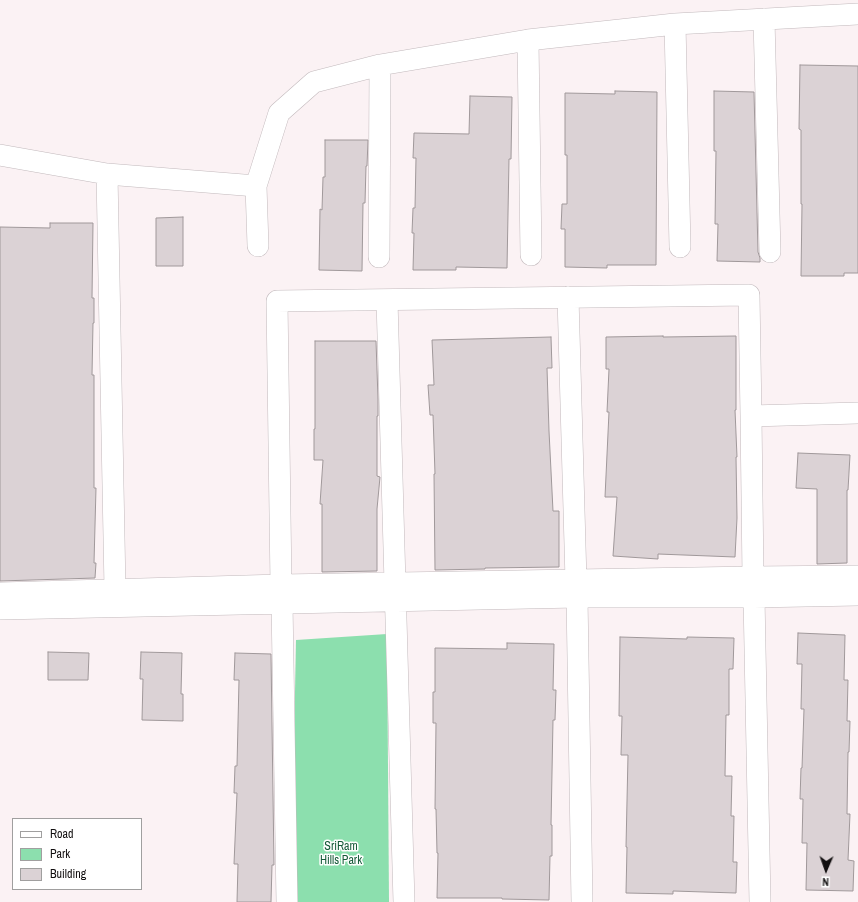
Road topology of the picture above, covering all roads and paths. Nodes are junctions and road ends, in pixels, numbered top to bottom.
1 (858, 14) edge
2 (764, 19) junction
3 (675, 24) junction
4 (528, 40) junction
5 (380, 65) junction
6 (0, 156) edge
7 (107, 174) junction
8 (256, 186) junction
9 (258, 246) dead end
10 (680, 247) dead end
11 (770, 252) dead end
12 (531, 255) dead end
13 (379, 256) dead end
14 (568, 297) junction
15 (387, 300) junction
16 (858, 413) edge
17 (751, 416) junction
18 (858, 576) edge
19 (754, 587) junction
20 (576, 589) junction
21 (396, 592) junction
22 (0, 593) edge
23 (282, 594) junction
24 (858, 594) edge
25 (115, 598) junction
26 (0, 609) edge
27 (287, 902) edge
28 (404, 902) edge
29 (582, 902) edge
30 (760, 902) edge

1 - 2 street
2 - 3 street
2 - 11 street
3 - 4 street
3 - 10 street
4 - 5 street
4 - 12 street
5 - 8 street
5 - 13 street
6 - 7 street
7 - 8 street
7 - 25 street
8 - 9 street
14 - 15 street
14 - 17 street
14 - 20 street
15 - 21 street
15 - 23 street
16 - 17 street
17 - 19 street
18 - 19 street
19 - 20 street
19 - 24 street
19 - 30 street
20 - 21 street
20 - 29 street
21 - 23 street
21 - 28 street
22 - 25 street
23 - 25 street
23 - 27 street
25 - 26 street

